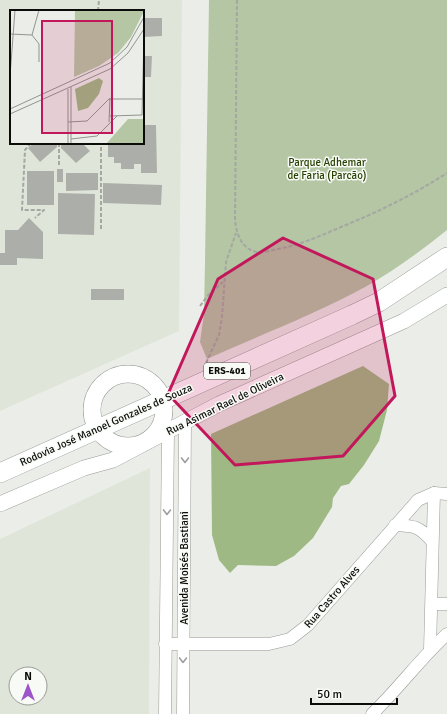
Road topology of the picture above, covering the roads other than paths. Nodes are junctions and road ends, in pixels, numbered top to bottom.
1 (447, 257) edge
2 (447, 295) edge
3 (163, 399) junction
4 (185, 421) junction
5 (97, 430) junction
6 (168, 431) junction
7 (145, 443) junction
8 (0, 472) edge
9 (434, 493) junction
10 (447, 494) edge
11 (0, 504) edge
12 (395, 525) junction
13 (432, 541) junction
14 (432, 604) junction
15 (447, 604) edge
16 (447, 634) edge
17 (165, 644) junction
18 (184, 644) junction
19 (430, 650) junction
20 (165, 714) edge
21 (183, 714) edge
22 (372, 714) edge

1 - 3 main road, Rodovia José Manoel Gonzales de Souza / ERS-401
2 - 4 street, Rua Asimar Rael de Oliveira
3 - 5 main road, Rodovia José Manoel Gonzales de Souza / ERS-401
3 - 5 main road
3 - 7 main road
4 - 6 street, Rua Asimar Rael de Oliveira
4 -> 18 street, Avenida Moisés Bastiani
5 - 7 main road
5 - 8 main road, Rodovia José Manoel Gonzales de Souza / ERS-401
6 - 7 street, Rua Asimar Rael de Oliveira
6 -> 17 street, Avenida Moisés Bastiani
7 - 11 street, Rua Asimar Rael de Oliveira
9 - 10 street
9 - 12 street, Rua Castro Alves
9 - 13 street
12 - 13 street
12 - 18 street, Rua Castro Alves
13 - 14 street
14 - 15 street
14 - 19 street
16 - 19 street
17 - 18 street, Rua Castro Alves
17 - 20 street, Avenida Moisés Bastiani
18 -> 21 street, Avenida Moisés Bastiani
19 - 22 street

